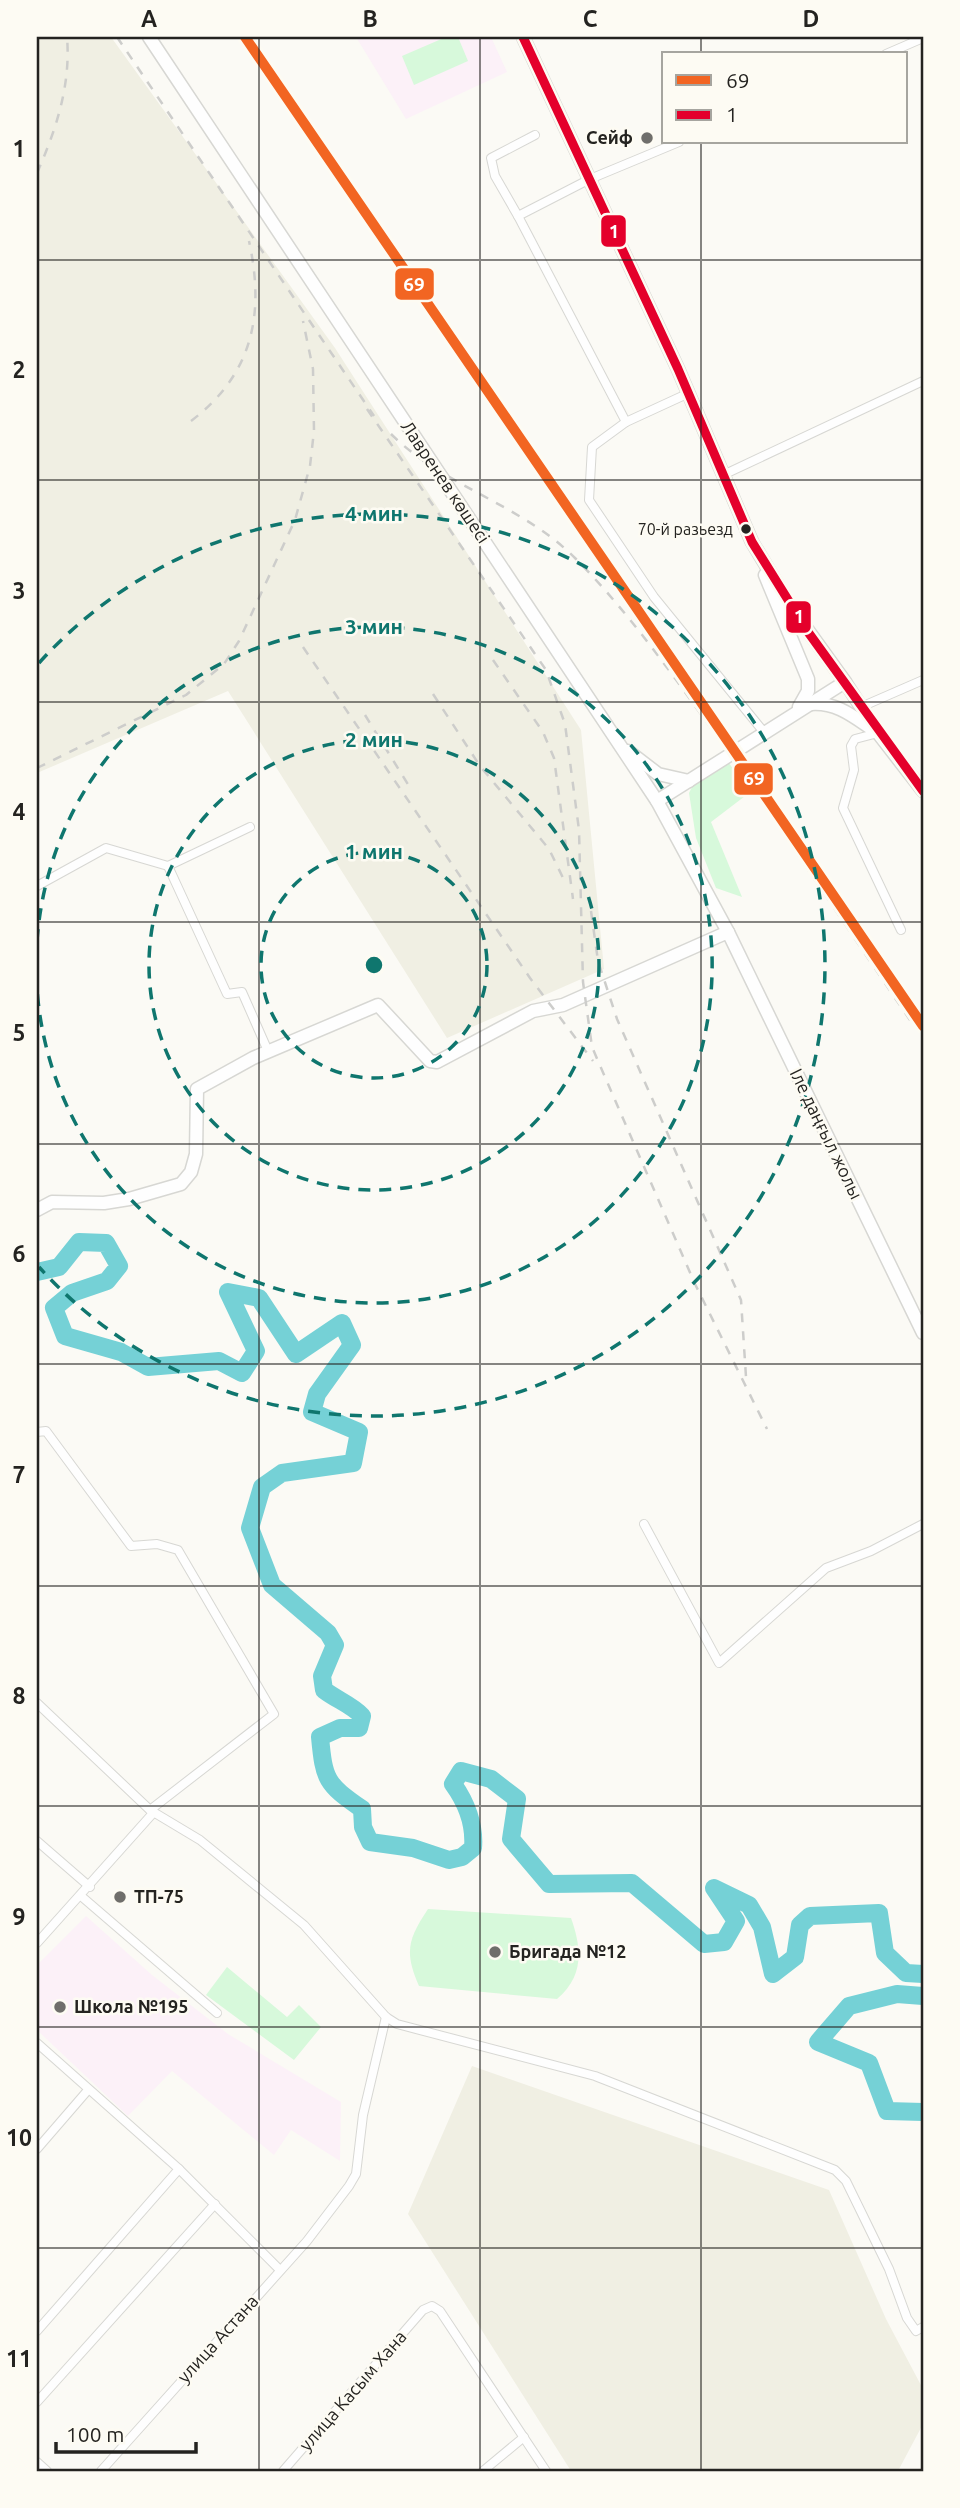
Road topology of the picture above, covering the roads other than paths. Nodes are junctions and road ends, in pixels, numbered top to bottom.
1 (149, 37) edge
2 (523, 37) edge
3 (923, 38) edge
4 (891, 52) edge
5 (535, 135) dead end
6 (674, 144) edge
7 (590, 179) junction
8 (518, 216) junction
9 (923, 381) edge
10 (689, 393) junction
11 (626, 422) junction
12 (723, 475) junction
13 (752, 542) junction
14 (923, 680) edge
15 (845, 682) junction
16 (803, 707) junction
17 (861, 707) junction
18 (763, 731) junction
19 (878, 733) junction
20 (615, 740) junction
21 (689, 781) junction
22 (923, 791) edge
23 (657, 801) junction
24 (250, 827) dead end
25 (169, 866) junction
26 (37, 886) edge
27 (901, 930) dead end
28 (728, 933) junction
29 (268, 1051) junction
30 (37, 1210) edge
31 (923, 1333) edge
32 (37, 1432) edge
33 (644, 1524) dead end
34 (923, 1524) edge
35 (37, 1703) edge
36 (152, 1811) junction
37 (37, 1840) edge
38 (90, 1887) junction
39 (81, 1896) junction
40 (37, 1942) edge
41 (217, 2013) dead end
42 (386, 2017) junction
43 (37, 2043) edge
44 (88, 2090) junction
45 (37, 2149) edge
46 (179, 2169) junction
47 (215, 2204) junction
48 (280, 2270) junction
49 (923, 2327) edge
50 (37, 2331) edge
51 (37, 2402) edge
52 (524, 2437) junction
53 (37, 2462) edge
54 (47, 2471) edge
55 (101, 2471) edge
56 (283, 2471) edge
57 (483, 2471) edge
58 (546, 2471) edge

1 - 20 main road, Лавренев көшесі
2 - 7 main road
3 - 4 street
5 - 8 street
6 - 7 street
7 - 8 street
7 - 10 main road
8 - 11 street
9 - 12 street
10 - 11 street
10 - 12 main road
11 - 18 street
12 - 13 main road
13 - 15 main road
13 - 16 main road
14 - 17 street
15 - 16 main road
15 - 17 main road
16 - 18 main road
16 - 19 main road
17 - 19 main road
18 - 21 main road
19 - 22 main road
19 - 27 street
20 - 21 main road
20 - 23 main road, Лавренев көшесі
21 - 23 main road
23 - 28 main road, Лавренев көшесі
24 - 25 street
25 - 26 street
25 - 29 street
28 - 29 main road
28 - 31 main road, Іле даңғыл жолы
29 - 30 main road
32 - 36 street
33 - 34 street
35 - 36 street
36 - 38 street
36 - 42 street
37 - 38 street
38 - 39 street
39 - 40 street
39 - 41 street
42 - 48 street, улица Астана
42 - 49 street
43 - 44 street
44 - 45 street
44 - 46 street
46 - 47 street
46 - 50 street
47 - 48 street
47 - 51 street
48 - 55 street, улица Астана
52 - 56 street, улица Касым Хана
52 - 57 street
52 - 58 street
53 - 54 street

